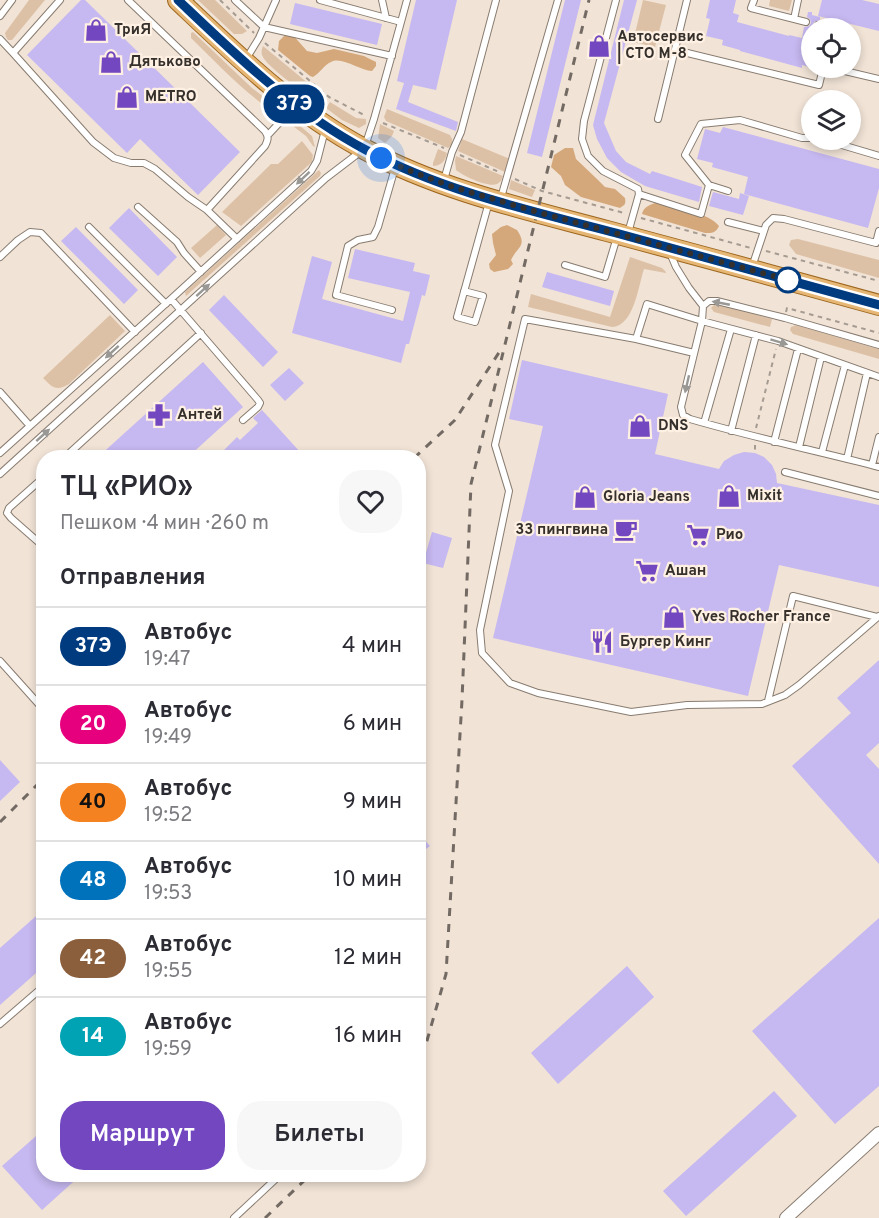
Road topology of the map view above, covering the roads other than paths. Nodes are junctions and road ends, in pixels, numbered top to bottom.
1 (12, 0) edge
2 (60, 0) edge
3 (128, 0) edge
4 (178, 0) edge
5 (235, 0) edge
6 (276, 0) edge
7 (320, 0) edge
8 (382, 0) edge
9 (406, 0) edge
10 (496, 0) edge
11 (558, 0) edge
12 (616, 0) edge
13 (687, 0) edge
14 (754, 0) edge
15 (798, 0) edge
16 (0, 16) edge
17 (386, 18) junction
18 (794, 19) junction
19 (801, 21) edge
20 (401, 22) junction
21 (264, 27) junction
22 (0, 39) edge
23 (675, 50) junction
24 (13, 53) junction
25 (392, 56) junction
26 (244, 62) junction
27 (861, 75) edge
28 (821, 78) edge
29 (879, 79) edge
30 (296, 105) junction
31 (658, 119) dead end
32 (326, 126) junction
33 (268, 135) junction
34 (801, 138) edge
35 (364, 149) junction
36 (859, 150) edge
37 (879, 156) edge
38 (396, 164) junction
39 (443, 184) junction
40 (709, 185) junction
41 (729, 191) dead end
42 (639, 194) junction
43 (495, 200) junction
44 (138, 207) dead end
45 (207, 210) junction
46 (728, 222) dead end
47 (89, 227) dead end
48 (764, 231) junction
49 (879, 231) edge
50 (623, 235) junction
51 (237, 239) junction
52 (667, 247) junction
53 (0, 257) edge
54 (565, 265) dead end
55 (751, 270) junction
56 (201, 272) junction
57 (464, 291) junction
58 (169, 302) junction
59 (879, 305) edge
60 (703, 306) junction
61 (181, 310) junction
62 (392, 310) dead end
63 (702, 321) junction
64 (731, 329) junction
65 (135, 332) junction
66 (201, 333) junction
67 (756, 335) junction
68 (636, 339) junction
69 (879, 345) edge
70 (798, 349) junction
71 (694, 353) junction
72 (821, 357) junction
73 (845, 365) junction
74 (867, 373) junction
75 (879, 377) edge
76 (0, 392) edge
77 (243, 420) dead end
78 (704, 423) junction
79 (30, 426) junction
80 (731, 431) junction
81 (879, 437) edge
82 (774, 442) junction
83 (799, 447) junction
84 (73, 450) edge
85 (822, 452) junction
86 (0, 453) edge
87 (847, 459) junction
88 (875, 466) edge
89 (785, 472) dead end
90 (0, 474) edge
91 (36, 484) edge
92 (879, 496) edge
93 (36, 540) edge
94 (878, 617) edge
95 (0, 661) edge
96 (36, 701) edge
97 (768, 701) junction
98 (36, 993) edge
99 (0, 1024) edge
100 (879, 1133) edge
101 (272, 1182) edge
102 (234, 1218) edge
103 (786, 1218) edge

1 - 16 lane
2 - 24 lane
3 - 33 lane
4 - 26 main road
5 - 21 lane
6 - 21 lane
7 - 17 lane
8 - 17 lane
9 - 20 lane
10 - 39 lane
11 - 43 lane
12 - 42 lane
13 - 23 lane
14 - 18 lane
15 - 18 lane
17 - 20 lane
18 - 19 lane
20 - 25 lane
21 - 25 lane
21 - 26 lane
22 - 24 lane
23 - 28 lane
23 - 31 lane
24 - 45 lane
25 - 35 lane
26 - 30 main road
27 - 29 lane
30 - 32 main road
30 - 33 lane
32 - 35 main road
32 -> 51 lane
33 - 45 lane
34 - 40 lane
35 - 38 main road
61 -> 35 lane
36 - 37 lane
38 - 39 main road
38 - 62 lane
39 - 43 main road
40 - 41 lane
40 - 42 lane
42 - 50 lane
43 - 50 main road
43 - 57 lane
44 - 56 lane
45 - 51 lane
46 - 48 lane
47 - 58 lane
48 - 49 lane
48 - 55 lane
50 - 52 main road
50 - 54 lane
51 - 56 lane
52 - 55 main road
52 - 60 lane
53 - 65 lane
55 - 59 main road
56 - 58 lane
57 - 57 lane
58 - 61 lane
58 - 65 lane
60 - 63 lane
69 -> 60 lane
61 - 66 lane
90 -> 61 lane
63 - 64 lane
63 - 68 lane
63 - 71 lane
64 - 67 lane
64 - 78 lane
65 -> 79 lane
66 - 77 lane
66 - 84 lane
67 -> 70 lane
67 - 80 lane
68 - 71 lane
68 - 97 lane
70 - 72 lane
70 - 82 lane
71 -> 78 lane
72 - 73 lane
72 - 83 lane
73 - 74 lane
73 - 85 lane
74 - 75 lane
74 - 87 lane
76 - 79 lane
78 - 80 lane
79 - 86 lane
80 - 82 lane
81 - 88 lane
82 - 83 lane
83 - 85 lane
85 - 87 lane
87 - 88 lane
89 - 92 lane
91 - 93 lane
94 - 97 lane
94 - 97 lane
95 - 96 lane
98 - 99 lane
100 - 103 street
101 - 102 lane

